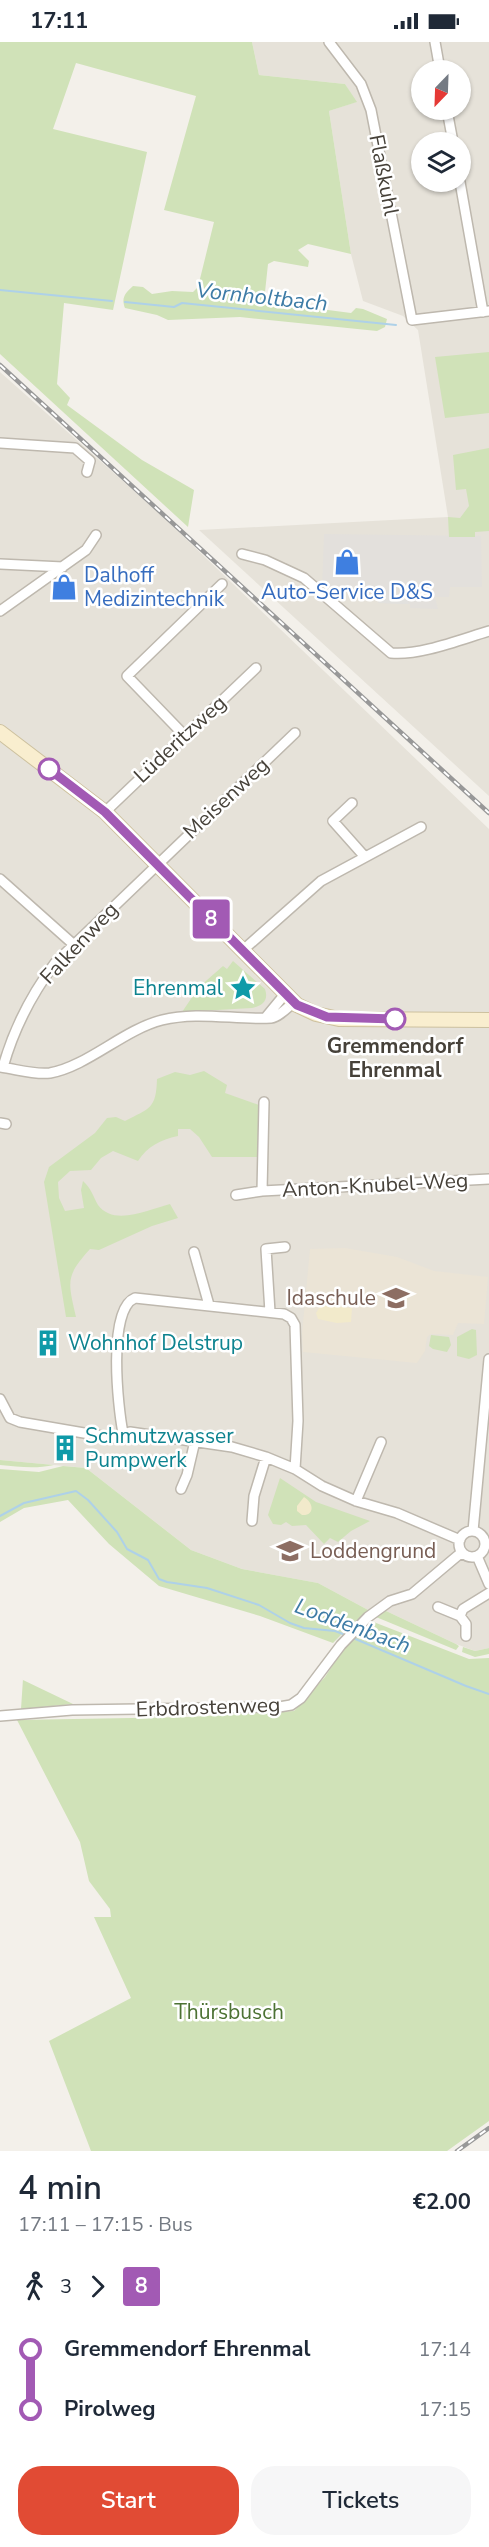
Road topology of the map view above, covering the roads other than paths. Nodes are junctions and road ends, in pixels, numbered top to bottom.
1 (328, 42) edge
2 (435, 42) edge
3 (438, 60) edge
4 (461, 192) edge
5 (486, 312) edge
6 (0, 443) edge
7 (87, 472) dead end
8 (96, 535) dead end
9 (242, 554) dead end
10 (0, 564) edge
11 (63, 567) junction
12 (222, 584) dead end
13 (0, 611) edge
14 (489, 631) edge
15 (256, 668) dead end
16 (0, 732) edge
17 (295, 733) dead end
18 (184, 735) junction
19 (352, 803) dead end
20 (105, 812) junction
21 (421, 827) dead end
22 (365, 857) junction
23 (157, 864) junction
24 (0, 879) edge
25 (73, 944) junction
26 (242, 951) junction
27 (289, 998) junction
28 (489, 1020) edge
29 (2, 1067) edge
30 (264, 1102) dead end
31 (489, 1179) edge
32 (262, 1191) junction
33 (237, 1195) dead end
34 (285, 1247) dead end
35 (194, 1252) dead end
36 (209, 1305) junction
37 (270, 1312) junction
38 (489, 1359) edge
39 (0, 1399) edge
40 (123, 1433) junction
41 (195, 1441) junction
42 (381, 1442) dead end
43 (266, 1457) junction
44 (295, 1469) junction
45 (181, 1489) dead end
46 (356, 1501) junction
47 (252, 1521) dead end
48 (473, 1531) junction
49 (460, 1540) junction
50 (487, 1540) edge
51 (462, 1552) junction
52 (477, 1556) junction
53 (489, 1584) edge
54 (489, 1593) edge
55 (438, 1607) dead end
56 (460, 1616) junction
57 (466, 1636) dead end
58 (0, 1716) edge

1 - 5 street, Flaßkuhl
2 - 3 street
4 - 5 street
6 - 7 street
8 - 11 street
9 - 14 street
10 - 11 street
11 - 13 street
12 - 18 street
15 - 18 street, Lüderitzweg
16 - 20 street
17 - 23 street, Meisenweg
18 - 20 street, Lüderitzweg
19 - 22 street
20 - 23 street
21 - 22 street
22 - 26 street
23 - 25 street, Falkenweg
23 - 26 street
24 - 25 street
25 - 29 street, Falkenweg
26 - 27 street
27 - 28 street
27 - 29 street
30 - 32 street, Anton-Knubel-Weg
31 - 32 street, Anton-Knubel-Weg
32 - 33 street, Anton-Knubel-Weg
34 - 37 street
35 - 36 street
36 - 37 street
36 - 40 street
37 - 44 street
38 - 48 street
39 - 40 street
40 - 41 street
41 - 43 street
41 - 45 street
42 - 46 street
43 - 44 street
43 - 47 street
44 - 46 street
46 - 49 street
48 - 49 street
48 - 50 street
49 - 51 street
50 - 52 street
51 - 52 street
51 - 58 street, Erbdrostenweg
52 - 53 street
54 - 56 street
55 - 56 street
56 - 57 street

